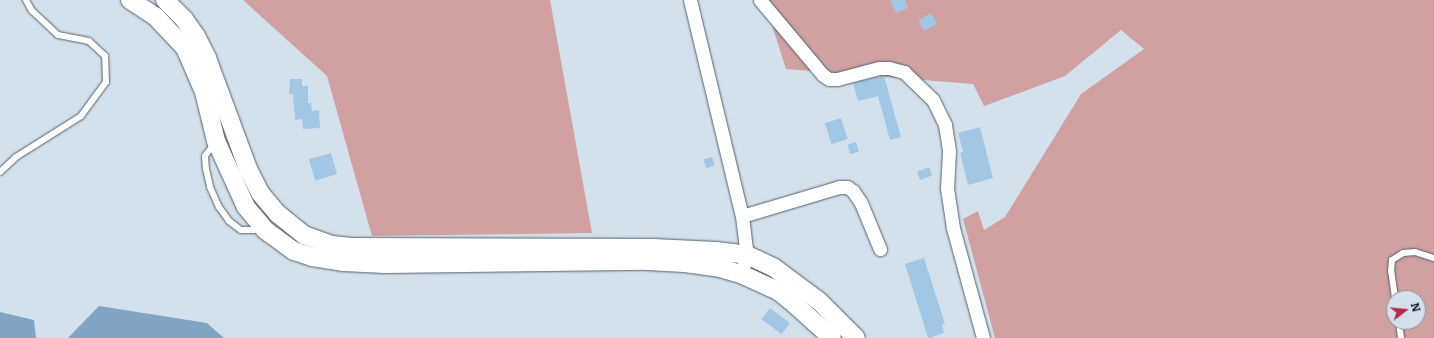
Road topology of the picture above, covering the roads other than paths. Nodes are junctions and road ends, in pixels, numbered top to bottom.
1 (26, 0) edge
2 (130, 0) edge
3 (165, 0) edge
4 (690, 0) edge
5 (760, 0) edge
6 (0, 172) edge
7 (742, 216) junction
8 (880, 249) dead end
9 (747, 255) junction
10 (1434, 258) edge
11 (741, 274) junction
12 (1394, 290) edge
13 (832, 338) edge
14 (856, 338) edge
15 (984, 338) edge

1 - 6 lane
2 - 11 main road
3 - 9 main road
4 - 7 street
5 - 15 street
7 - 8 street
7 - 9 street
9 - 11 street
9 - 14 main road
10 - 12 lane
11 - 13 main road

